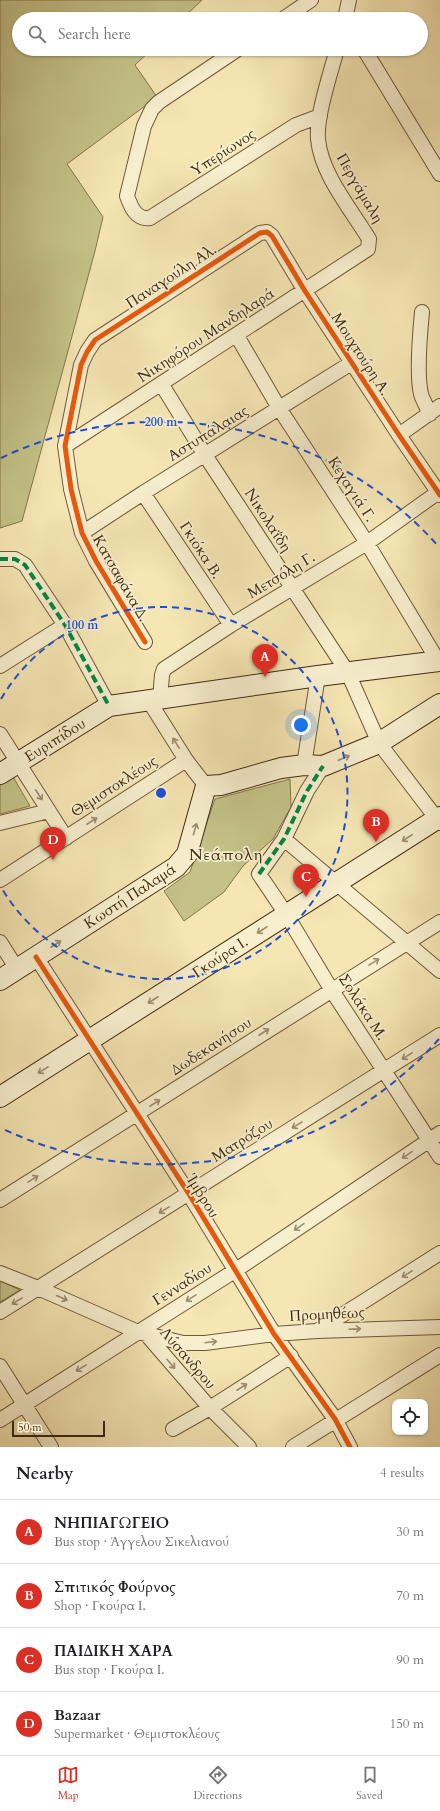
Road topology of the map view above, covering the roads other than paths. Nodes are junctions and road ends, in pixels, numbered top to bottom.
1 (311, 0) edge
2 (349, 0) edge
3 (293, 12) edge
4 (346, 12) edge
5 (228, 56) edge
6 (335, 56) edge
7 (368, 56) edge
8 (320, 116) junction
9 (440, 174) edge
10 (260, 233) joint
11 (365, 252) joint
12 (305, 291) junction
13 (422, 312) dead end
14 (237, 336) junction
15 (95, 340) joint
16 (353, 362) junction
17 (162, 385) junction
18 (280, 408) junction
19 (435, 410) edge
20 (399, 435) junction
21 (64, 446) junction
22 (205, 455) junction
23 (143, 493) junction
24 (439, 493) edge
25 (82, 533) junction
26 (367, 543) junction
27 (0, 559) edge
28 (291, 588) junction
29 (65, 625) junction
30 (231, 625) junction
31 (145, 642) dead end
32 (439, 661) edge
33 (0, 666) edge
34 (348, 673) junction
35 (318, 676) junction
36 (155, 700) junction
37 (440, 704) edge
38 (110, 706) junction
39 (0, 734) edge
40 (379, 743) junction
41 (186, 760) junction
42 (18, 762) junction
43 (314, 766) junction
44 (0, 774) edge
45 (206, 786) junction
46 (49, 812) junction
47 (439, 820) edge
48 (0, 823) edge
49 (66, 838) junction
50 (284, 839) junction
51 (0, 880) edge
52 (336, 883) junction
53 (286, 914) junction
54 (440, 922) edge
55 (0, 942) edge
56 (406, 942) junction
57 (36, 957) junction
58 (17, 969) junction
59 (440, 971) edge
60 (0, 980) edge
61 (331, 989) junction
62 (440, 1035) edge
63 (89, 1041) junction
64 (384, 1070) junction
65 (0, 1097) edge
66 (138, 1114) junction
67 (435, 1136) edge
68 (440, 1157) edge
69 (189, 1194) junction
70 (0, 1200) edge
71 (440, 1253) edge
72 (236, 1270) junction
73 (0, 1273) edge
74 (38, 1288) junction
75 (0, 1312) edge
76 (440, 1327) edge
77 (317, 1330) junction
78 (142, 1333) junction
79 (274, 1334) junction
80 (440, 1354) edge
81 (291, 1356) junction
82 (0, 1366) edge
83 (24, 1404) junction
84 (210, 1408) junction
85 (335, 1419) junction
86 (0, 1420) edge
87 (172, 1429) dead end
88 (51, 1447) edge
89 (249, 1447) edge
90 (292, 1447) edge
91 (350, 1447) edge

1 - 3 street
2 - 4 street
5 - 8 street, Υπερίωνος
6 - 8 street, Περγάμαλη
7 - 9 street
8 - 11 street, Περγάμαλη
10 - 12 street, Μουχτούρη Α.
10 - 15 street, Παναγούλη Αλ.
11 - 12 street, Νικηφόρου Μανδηλαρά
12 - 14 street, Νικηφόρου Μανδηλαρά
12 - 16 street, Μουχτούρη Α.
13 - 19 street
14 - 17 street, Νικηφόρου Μανδηλαρά
14 - 18 street, Κεχαγιά Γ.
15 - 21 street, Κατσαφάνα Δ.
16 - 18 street, Αστυπάλαιας
16 - 20 street, Μουχτούρη Α.
17 - 21 street, Νικηφόρου Μανδηλαρά
17 - 22 street, Νικολαΐδη
18 - 22 street, Αστυπάλαιας
18 - 26 street, Κεχαγιά Γ.
19 - 20 street
20 - 24 street, Μουχτούρη Α.
21 - 25 street, Κατσαφάνα Δ.
22 - 23 street, Αστυπάλαιας
22 - 28 street, Νικολαΐδη
23 - 25 street, Αστυπάλαιας
23 - 30 street, Γκιόκα Β.
24 - 26 street, Μετσόλη Γ.
25 - 31 street, Κατσαφάνα Δ.
26 - 28 street, Μετσόλη Γ.
26 - 32 street, Κεχαγιά Γ.
27 - 29 street
28 - 30 street, Μετσόλη Γ.
28 - 34 street, Νικολαΐδη
29 - 33 street
29 - 38 street
30 - 36 street, Μετσόλη Γ.
32 - 34 street
34 - 35 street
34 - 40 street, Νικολαΐδη
35 - 36 street
35 - 43 street
36 - 38 street
41 -> 36 street
37 - 40 street
38 - 42 street, Ευριπίδου
39 - 42 street
43 -> 40 street
40 - 47 street, Νικολαΐδη
41 - 45 street
49 -> 41 street, Θεμιστοκλέους
42 - 44 street, Ευριπίδου
42 -> 46 street
43 - 45 street
43 - 50 street
57 -> 45 street, Κωστή Παλαμά
46 - 48 street
46 - 49 street
47 -> 52 street, Γκούρα Ι.
49 - 51 street, Θεμιστοκλέους
50 - 52 street
50 - 53 street, Σολάκα Μ.
52 - 53 street, Γκούρα Ι.
52 - 56 street
53 - 61 street, Σολάκα Μ.
53 -> 63 street, Γκούρα Ι.
54 - 56 street, Δωδεκανήσου
55 - 58 street
56 - 59 street
61 -> 56 street, Δωδεκανήσου
57 - 58 street, Κωστή Παλαμά
57 - 63 street, Ίμβρου
58 - 60 street, Κωστή Παλαμά
61 - 64 street, Σολάκα Μ.
66 -> 61 street, Δωδεκανήσου
62 -> 64 street, Ματρόζου
63 -> 65 street, Γκούρα Ι.
63 - 66 street, Ίμβρου
64 - 67 street, Σολάκα Μ.
64 -> 69 street, Ματρόζου
66 - 69 street, Ίμβρου
70 -> 66 street, Δωδεκανήσου
67 - 68 street, Σολάκα Μ.
67 -> 72 street, Γενναδίου
69 - 72 street, Ίμβρου
69 -> 74 street, Ματρόζου
71 -> 77 street
72 -> 78 street, Γενναδίου
72 - 79 street, Ίμβρου
73 - 74 street, Λύσανδρου
74 -> 75 street, Ματρόζου
74 -> 78 street, Λύσανδρου
77 -> 76 street, Προμηθέως
77 - 79 street, Προμηθέως
78 -> 79 street, Προμηθέως
78 -> 83 street, Γενναδίου
78 -> 84 street, Λύσανδρου
79 - 81 street, Ίμβρου
80 - 85 street
84 -> 81 street
81 - 85 street, Ίμβρου
82 - 83 street
83 - 86 street, Γενναδίου
83 - 88 street
84 - 87 street
84 - 89 street, Λύσανδρου
85 - 90 street
85 - 91 street, Ίμβρου

